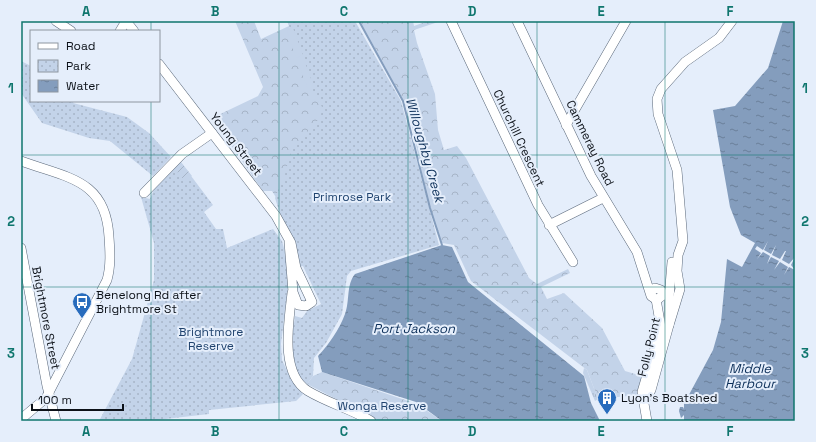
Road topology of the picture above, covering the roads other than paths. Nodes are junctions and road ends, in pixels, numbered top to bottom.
1 (56, 21) edge
2 (126, 21) edge
3 (451, 21) edge
4 (517, 21) edge
5 (626, 21) edge
6 (732, 21) edge
7 (70, 30) edge
8 (121, 30) edge
9 (133, 30) edge
10 (160, 65) edge
11 (566, 125) junction
12 (212, 132) junction
13 (21, 161) edge
14 (144, 193) dead end
15 (603, 198) junction
16 (549, 224) junction
17 (289, 242) junction
18 (21, 248) edge
19 (678, 255) junction
20 (573, 262) dead end
21 (292, 292) junction
22 (662, 293) junction
23 (669, 325) junction
24 (48, 392) junction
25 (643, 396) junction
26 (21, 419) edge
27 (56, 421) edge
28 (371, 421) edge
29 (647, 421) edge

1 - 7 street
2 - 8 street
2 - 9 street
3 - 16 street, Churchill Crescent
4 - 11 street, Cammeray Road
5 - 11 street
6 - 19 street
10 - 12 street, Young Street
11 - 15 street, Cammeray Road
12 - 14 street
12 - 17 street, Young Street
13 - 24 street
15 - 16 street
15 - 22 street, Cammeray Road
16 - 20 street, Churchill Crescent
17 - 21 street, Young Street
17 - 21 street, Young Street
18 - 24 street, Brightmore Street
19 - 22 street
19 - 23 street
21 - 28 street
22 - 23 street, Folly Point
22 - 25 street, Folly Point
23 - 25 street, Folly Point
24 - 26 street
24 - 27 street, Brightmore Street
25 - 29 street, Folly Point

